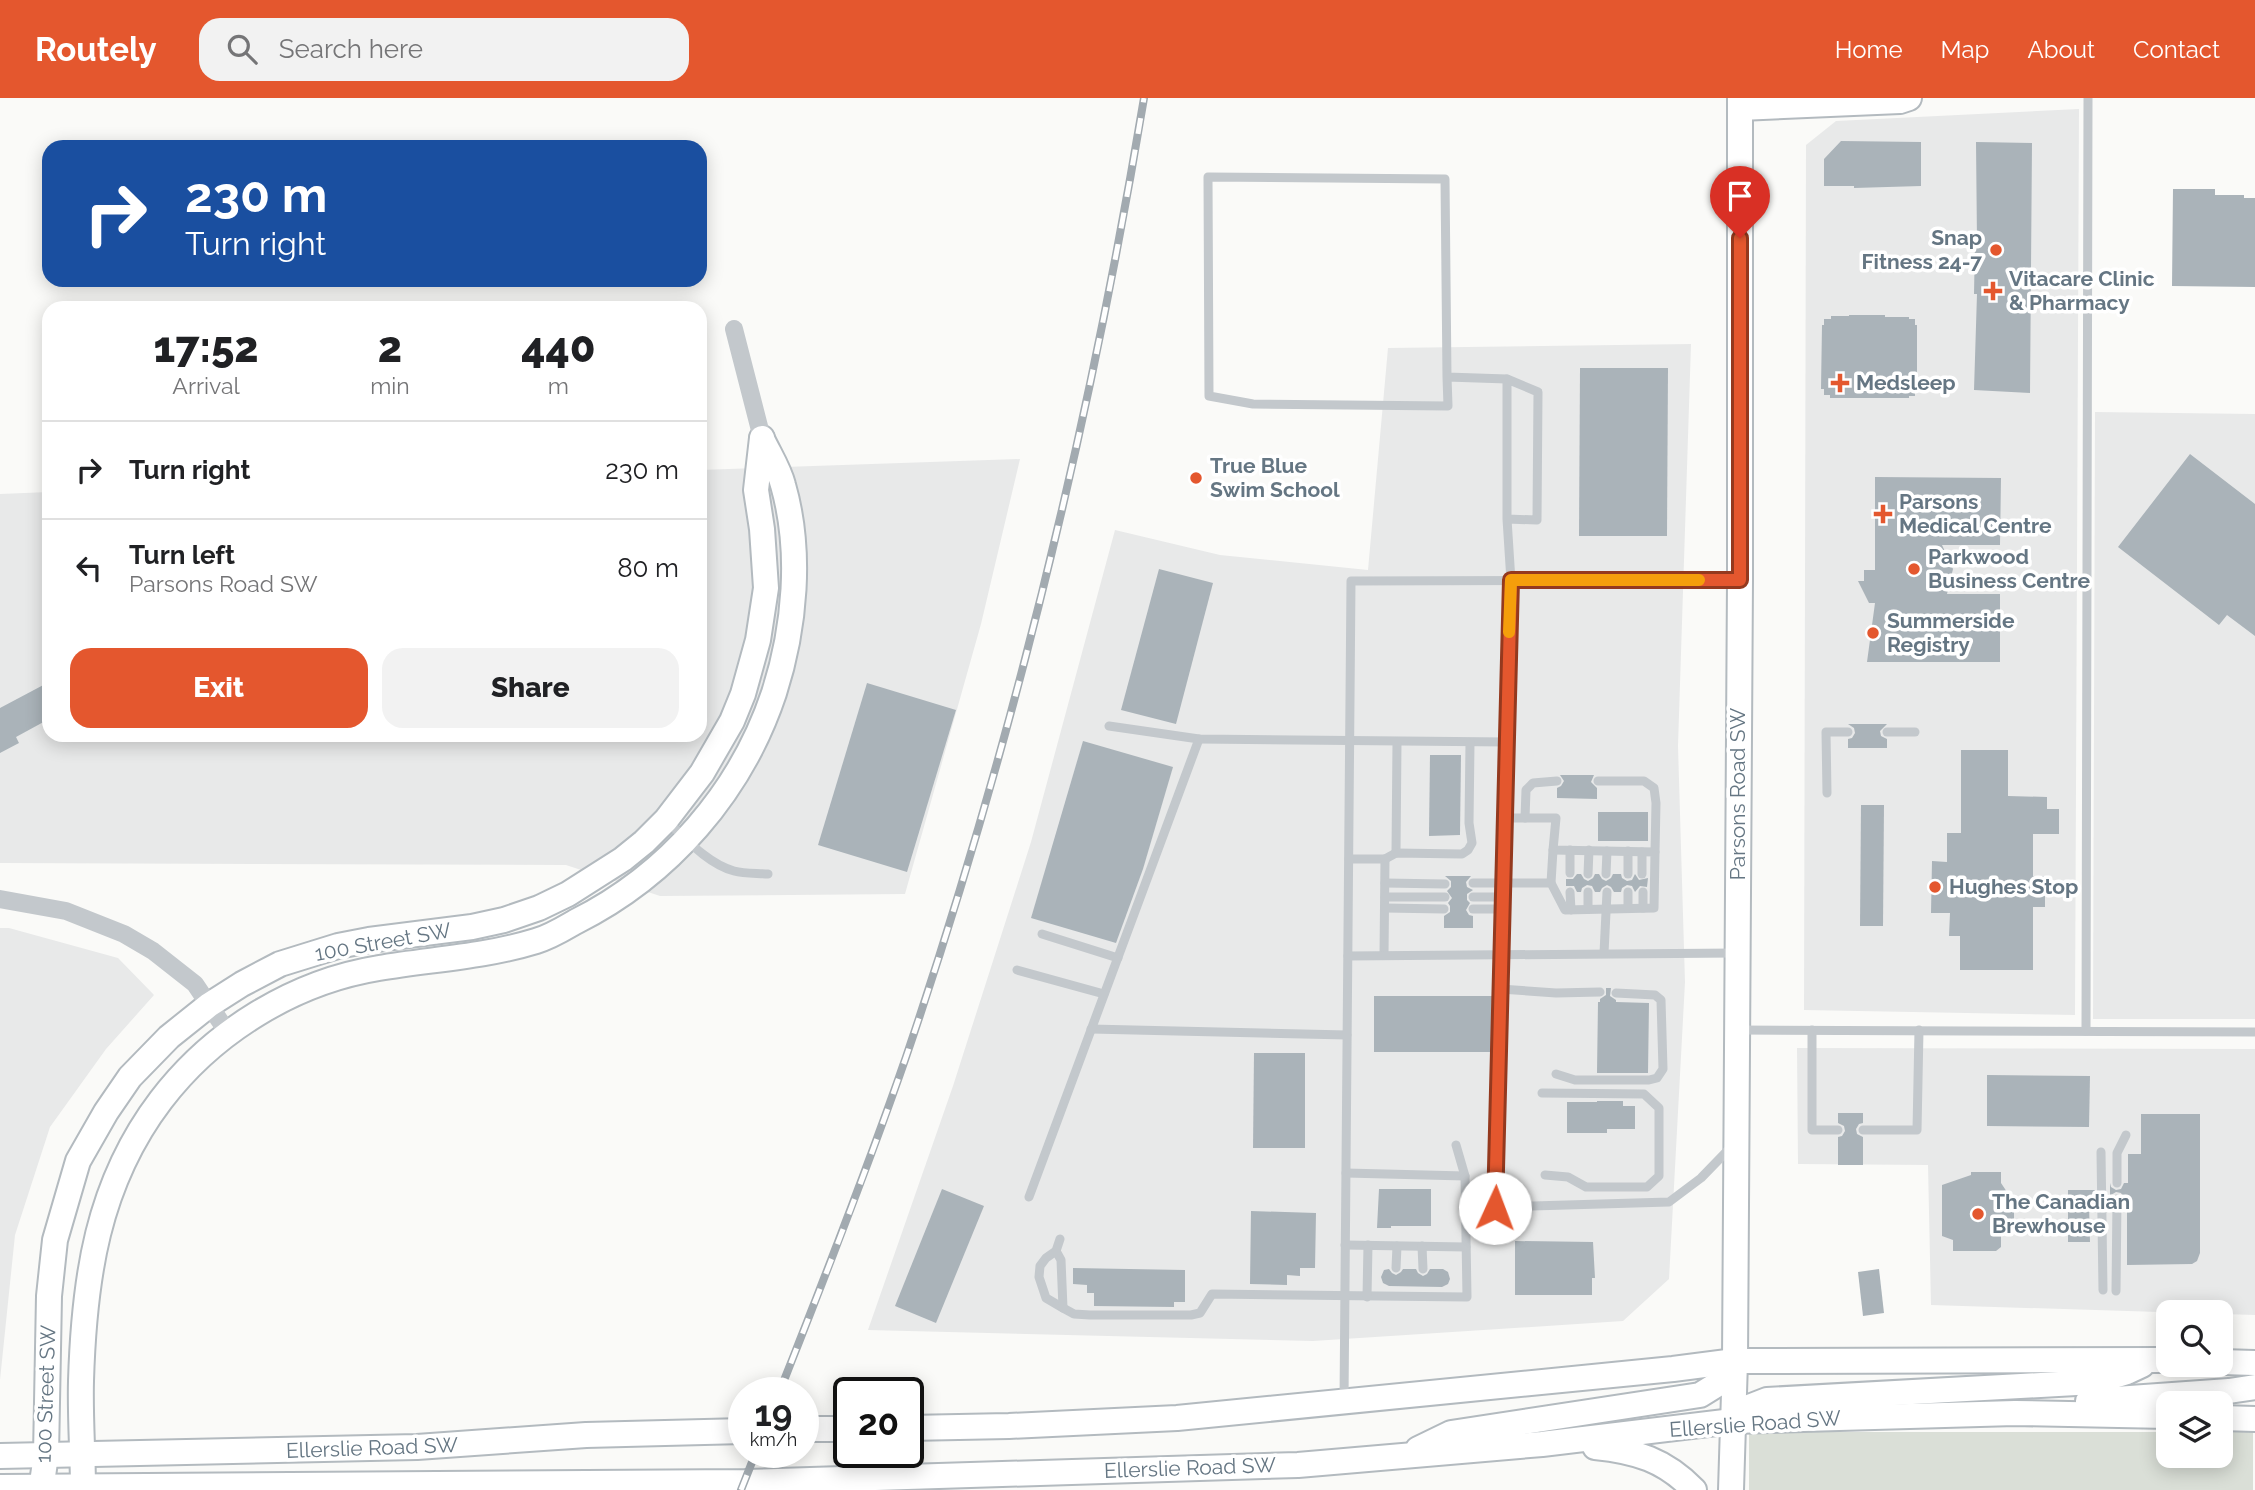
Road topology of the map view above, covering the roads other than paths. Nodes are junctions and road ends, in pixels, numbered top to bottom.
1 (1909, 98) edge
2 (2088, 98) edge
3 (1740, 103) edge
4 (734, 329) dead end
5 (1447, 377) junction
6 (1507, 379) junction
7 (762, 439) junction
8 (1507, 519) junction
9 (1511, 580) junction
10 (1740, 580) junction
11 (1108, 726) dead end
12 (1848, 732) dead end
13 (1888, 732) dead end
14 (1914, 732) dead end
15 (1199, 739) junction
16 (1350, 742) junction
17 (1397, 742) junction
18 (1507, 742) junction
19 (1470, 743) junction
20 (1557, 781) dead end
21 (1598, 781) dead end
22 (1827, 793) dead end
23 (1505, 818) junction
24 (1525, 818) junction
25 (666, 820) junction
26 (687, 840) junction
27 (1553, 850) junction
28 (1570, 850) junction
29 (1588, 850) junction
30 (1608, 851) junction
31 (1628, 851) junction
32 (1642, 852) junction
33 (1655, 852) junction
34 (1396, 853) junction
35 (1349, 859) junction
36 (1385, 859) junction
37 (1570, 873) dead end
38 (768, 874) dead end
39 (1588, 874) dead end
40 (1606, 874) dead end
41 (1628, 874) dead end
42 (1642, 874) dead end
43 (1385, 883) junction
44 (1473, 883) dead end
45 (1503, 883) junction
46 (1551, 883) junction
47 (1445, 884) dead end
48 (1570, 892) dead end
49 (1588, 892) dead end
50 (1607, 892) dead end
51 (1628, 892) dead end
52 (1643, 892) dead end
53 (1385, 897) junction
54 (1445, 897) dead end
55 (1473, 897) dead end
56 (1503, 897) junction
57 (0, 899) edge
58 (1385, 908) junction
59 (1628, 908) junction
60 (1643, 908) junction
61 (1444, 909) dead end
62 (1473, 909) dead end
63 (1502, 909) junction
64 (1588, 909) junction
65 (1606, 909) junction
66 (1571, 910) junction
67 (1042, 934) dead end
68 (1604, 953) junction
69 (1737, 953) junction
70 (1501, 954) junction
71 (1384, 955) junction
72 (1348, 956) junction
73 (1118, 958) junction
74 (1017, 970) dead end
75 (1500, 989) junction
76 (1600, 992) dead end
77 (1616, 993) dead end
78 (1104, 994) junction
79 (209, 1005) junction
80 (1091, 1029) junction
81 (1736, 1030) junction
82 (1812, 1030) junction
83 (1919, 1030) junction
84 (2086, 1031) junction
85 (2255, 1032) edge
86 (228, 1033) junction
87 (1347, 1035) junction
88 (1556, 1074) dead end
89 (1542, 1093) dead end
90 (1838, 1130) dead end
91 (1863, 1130) dead end
92 (2126, 1135) dead end
93 (1735, 1142) junction
94 (1456, 1144) dead end
95 (2101, 1152) dead end
96 (1346, 1173) junction
97 (1545, 1175) dead end
98 (1465, 1176) junction
99 (2117, 1183) dead end
100 (1029, 1198) dead end
101 (2117, 1199) dead end
102 (1060, 1238) dead end
103 (1345, 1245) junction
104 (1368, 1245) junction
105 (1397, 1246) junction
106 (1422, 1246) junction
107 (1466, 1247) junction
108 (1056, 1251) junction
109 (1396, 1268) dead end
110 (1423, 1269) dead end
111 (1395, 1286) dead end
112 (1423, 1286) dead end
113 (2103, 1290) dead end
114 (2116, 1291) dead end
115 (1345, 1297) junction
116 (1367, 1297) junction
117 (1395, 1297) junction
118 (1422, 1297) junction
119 (1063, 1308) junction
120 (2156, 1360) edge
121 (1735, 1361) junction
122 (2156, 1362) edge
123 (2233, 1362) edge
124 (2255, 1363) edge
125 (2255, 1387) edge
126 (1344, 1401) junction
127 (2015, 1413) junction
128 (2156, 1416) edge
129 (2233, 1418) edge
130 (2255, 1419) edge
131 (1733, 1421) junction
132 (924, 1427) edge
133 (728, 1431) edge
134 (1542, 1444) junction
135 (46, 1455) junction
136 (81, 1455) junction
137 (0, 1456) edge
138 (1401, 1457) junction
139 (0, 1487) edge
140 (61, 1488) edge
141 (1694, 1490) edge
142 (1731, 1490) edge

1 - 3 main road
2 - 84 lane
3 - 10 main road, Parsons Road SW
4 - 7 street, 100 Street SW
5 - 5 lane
5 - 6 lane
6 - 8 lane
6 - 8 lane
7 - 25 main road, 100 Street SW
7 - 26 main road, 100 Street SW
8 - 9 lane
9 - 10 lane
9 - 16 lane
9 - 18 lane
10 - 69 main road, Parsons Road SW
11 - 15 lane
12 - 22 lane
13 - 14 lane
15 - 16 lane
15 - 73 lane
16 - 17 lane
16 - 35 lane
17 - 19 lane
17 - 34 lane
18 - 19 lane
18 - 23 lane
19 - 34 lane
20 - 24 lane
21 - 33 lane
23 - 24 lane
23 - 45 lane
24 - 27 lane
25 - 26 lane
25 - 79 main road, 100 Street SW
26 - 38 lane
26 - 86 main road, 100 Street SW
27 - 28 lane
27 - 46 lane
28 - 29 lane
28 - 37 lane
29 - 30 lane
29 - 39 lane
30 - 31 lane
30 - 40 lane
31 - 32 lane
31 - 41 lane
32 - 33 lane
32 - 42 lane
33 - 60 lane
34 - 36 lane
35 - 36 lane
35 - 72 lane
36 - 43 lane
43 - 47 lane
43 - 53 lane
44 - 45 lane
45 - 46 lane
45 - 56 lane
46 - 66 lane
48 - 66 lane
49 - 64 lane
50 - 65 lane
51 - 59 lane
52 - 60 lane
53 - 54 lane
53 - 58 lane
55 - 56 lane
56 - 63 lane
57 - 79 street
58 - 61 lane
58 - 71 lane
59 - 60 lane
59 - 65 lane
62 - 63 lane
63 - 70 lane
64 - 65 lane
64 - 66 lane
65 - 68 lane
67 - 73 lane
68 - 69 lane
68 - 70 lane
69 - 81 main road, Parsons Road SW
70 - 71 lane
70 - 75 lane
71 - 72 lane
72 - 87 lane
73 - 78 lane
74 - 78 lane
75 - 76 lane
75 - 93 lane
77 - 88 lane
78 - 80 lane
79 - 86 street
79 - 135 main road, 100 Street SW
80 - 87 lane
80 - 100 lane
81 - 82 lane
81 - 93 main road, Parsons Road SW
82 - 83 lane
82 - 90 lane
83 - 84 lane
83 - 91 lane
84 - 85 lane
86 - 136 main road, 100 Street SW
87 - 96 lane
89 - 97 lane
92 - 99 lane
93 - 121 main road, Parsons Road SW
94 - 98 lane
95 - 113 lane
96 - 98 lane
96 - 103 lane
98 - 107 lane
101 - 114 lane
102 - 108 lane
103 - 104 lane
103 - 115 lane
104 - 105 lane
104 - 116 lane
105 - 106 lane
105 - 109 lane
106 - 107 lane
106 - 110 lane
107 - 118 lane
108 - 119 lane
108 - 119 lane
111 - 117 lane
112 - 118 lane
115 - 116 lane
115 - 119 lane
115 - 126 lane
116 - 117 lane
117 - 118 lane
120 - 121 main road
121 - 126 main road
121 - 131 main road, Parsons Road SW
121 - 138 main road
122 - 131 main road
123 - 124 main road
125 - 127 main road
126 - 132 main road
127 - 128 main road, Ellerslie Road SW
127 - 131 main road, Ellerslie Road SW
129 - 130 main road
131 - 134 main road, Ellerslie Road SW
131 - 142 main road, Parsons Road SW
133 - 136 main road, Ellerslie Road SW
134 - 138 main road, Ellerslie Road SW
134 - 141 main road
135 - 136 main road, Ellerslie Road SW
135 - 137 main road, Ellerslie Road SW
135 - 140 main road, 100 Street SW
136 - 140 main road, 100 Street SW
138 - 140 main road, Ellerslie Road SW
139 - 140 main road, Ellerslie Road SW

